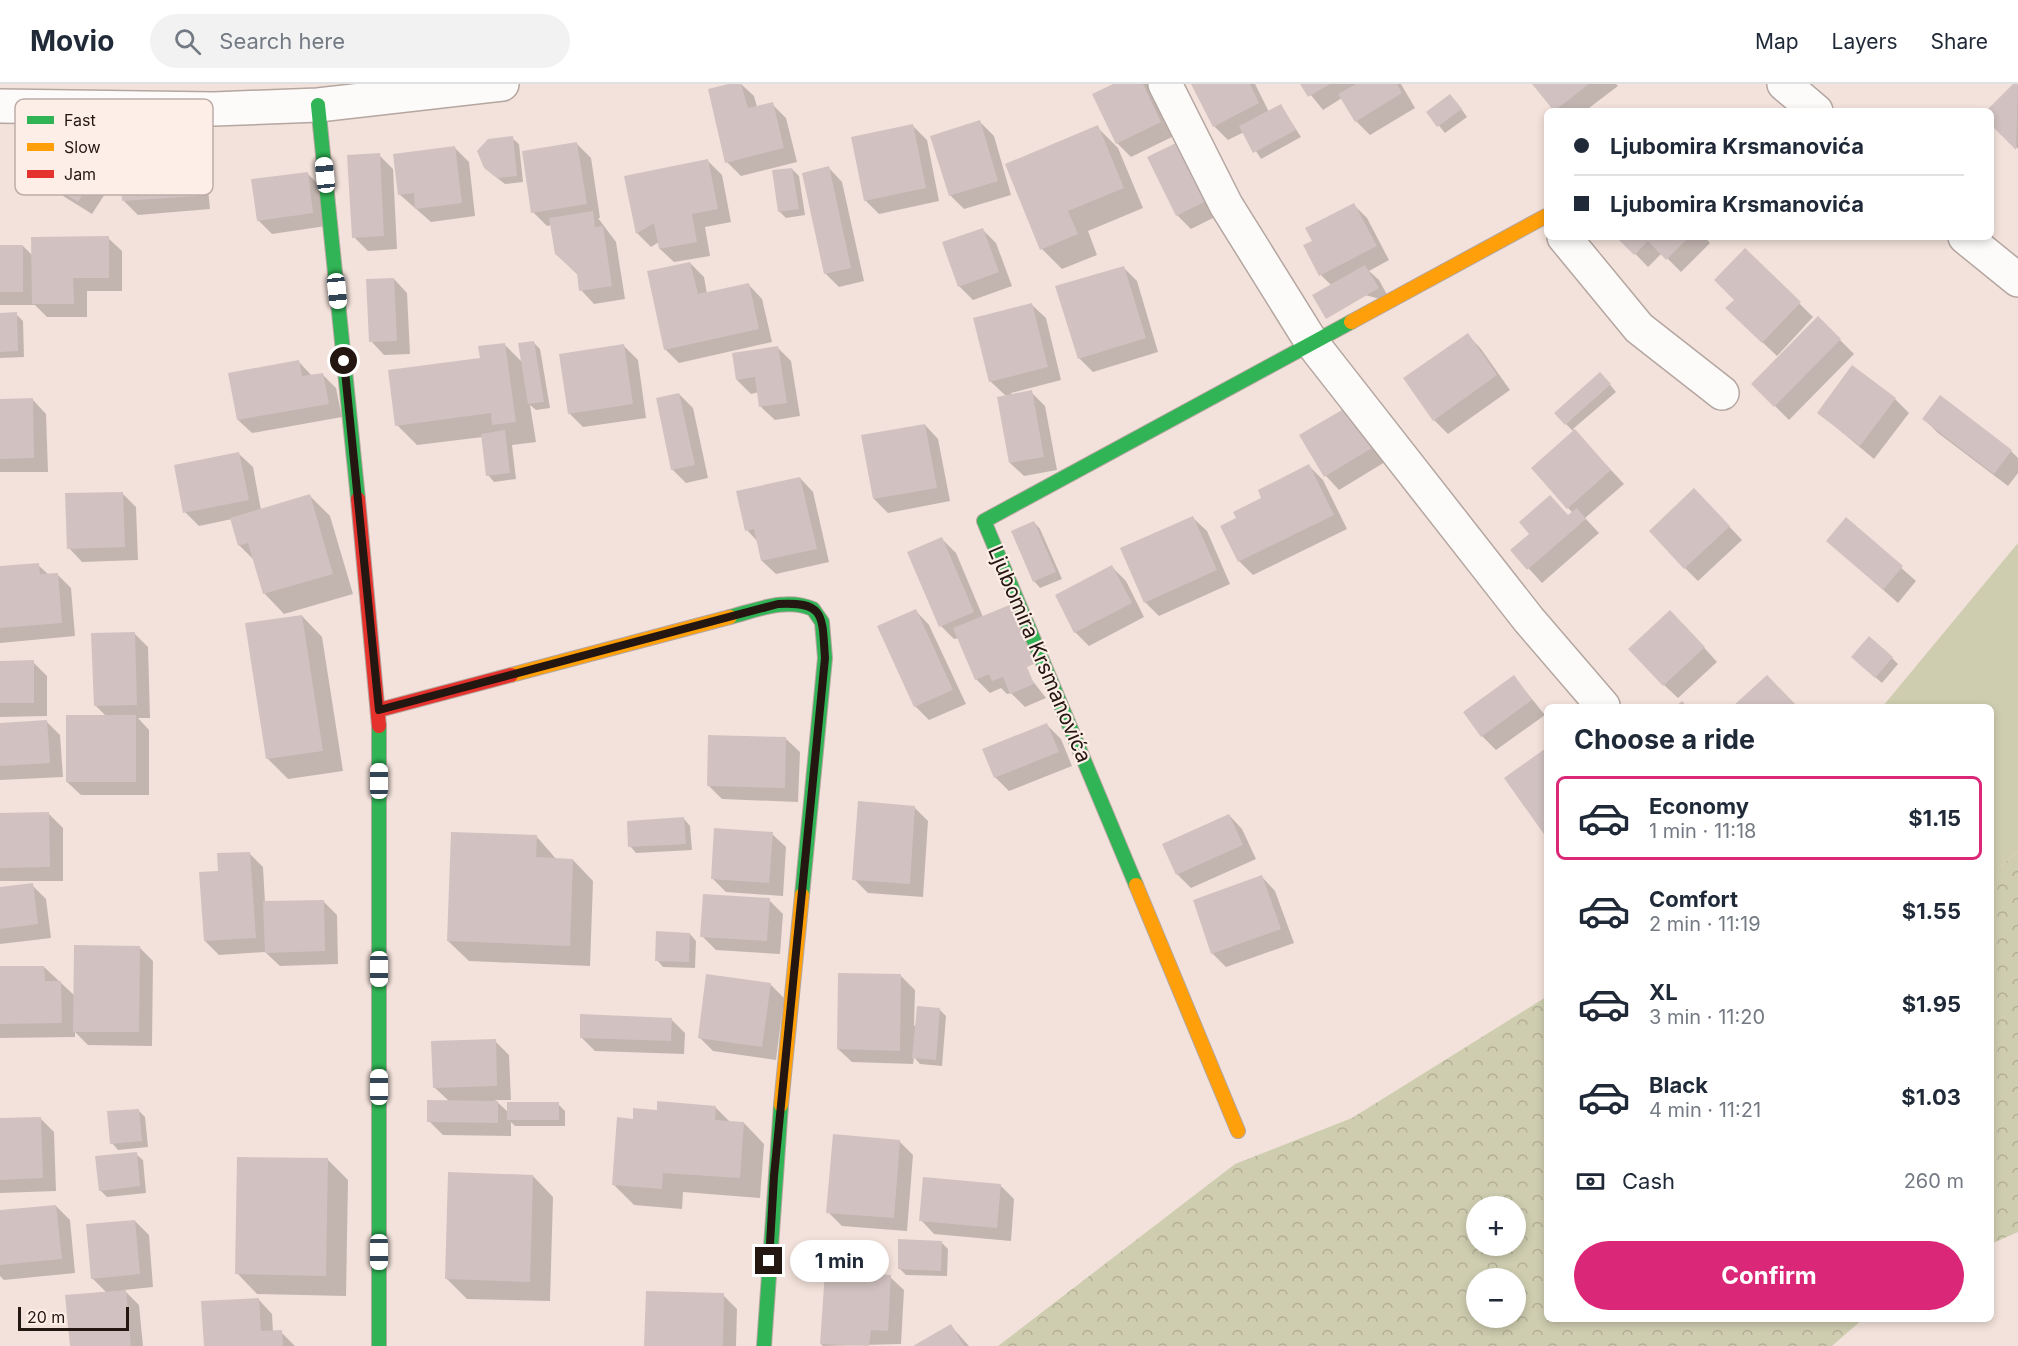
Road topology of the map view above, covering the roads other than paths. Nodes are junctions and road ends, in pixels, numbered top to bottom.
1 (502, 84) edge
2 (1165, 84) edge
3 (1784, 84) edge
4 (214, 97) edge
5 (166, 99) edge
6 (15, 105) edge
7 (318, 105) junction
8 (0, 106) edge
9 (1812, 108) edge
10 (1544, 217) edge
11 (1566, 240) edge
12 (1969, 240) edge
13 (2018, 280) edge
14 (1312, 344) junction
15 (1722, 393) dead end
16 (1601, 704) edge
17 (379, 710) junction
18 (1238, 1131) dead end
19 (379, 1346) edge
20 (764, 1346) edge

1 - 7 street
2 - 14 street
3 - 9 street
4 - 5 street
4 - 7 street
6 - 8 street
7 - 17 street
10 - 14 street, Ljubomira Krsmanovića
11 - 15 street
12 - 13 street
14 - 16 street
14 - 18 street, Ljubomira Krsmanovića
17 - 19 street
17 - 20 street

